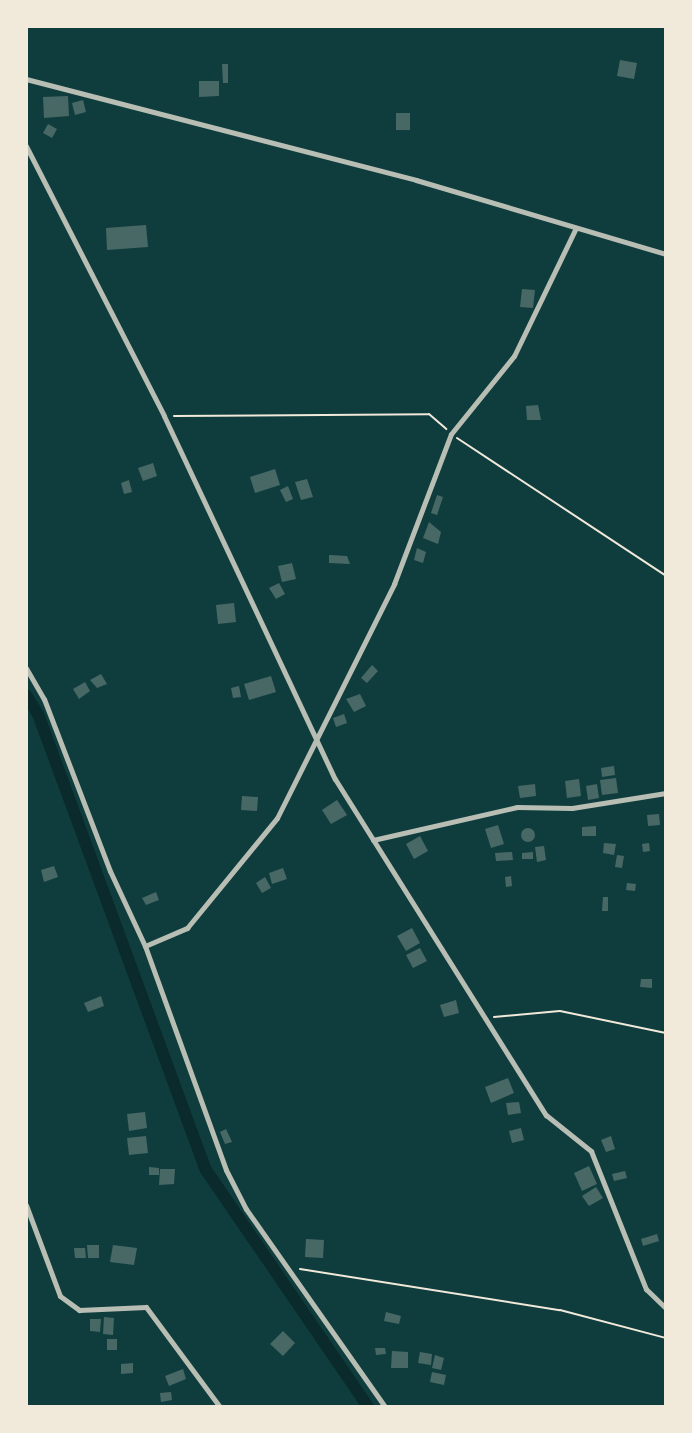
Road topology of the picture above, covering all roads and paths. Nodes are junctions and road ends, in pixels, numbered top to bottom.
1 (26, 78) edge
2 (26, 146) edge
3 (576, 228) junction
4 (666, 254) edge
5 (164, 416) junction
6 (451, 434) junction
7 (666, 576) edge
8 (26, 668) edge
9 (317, 743) junction
10 (666, 793) edge
11 (373, 840) junction
12 (144, 946) junction
13 (487, 1017) junction
14 (666, 1033) edge
15 (26, 1205) edge
16 (287, 1267) junction
17 (666, 1308) edge
18 (666, 1338) edge
19 (220, 1407) edge
20 (385, 1407) edge

1 - 3 street
2 - 5 street
3 - 4 street
3 - 6 street
5 - 6 path
5 - 9 street
6 - 7 path
6 - 9 street
8 - 12 street
9 - 11 street
9 - 12 street
10 - 11 street
11 - 13 street
12 - 16 street
13 - 14 path
13 - 17 street
15 - 19 street
16 - 18 path
16 - 20 street

